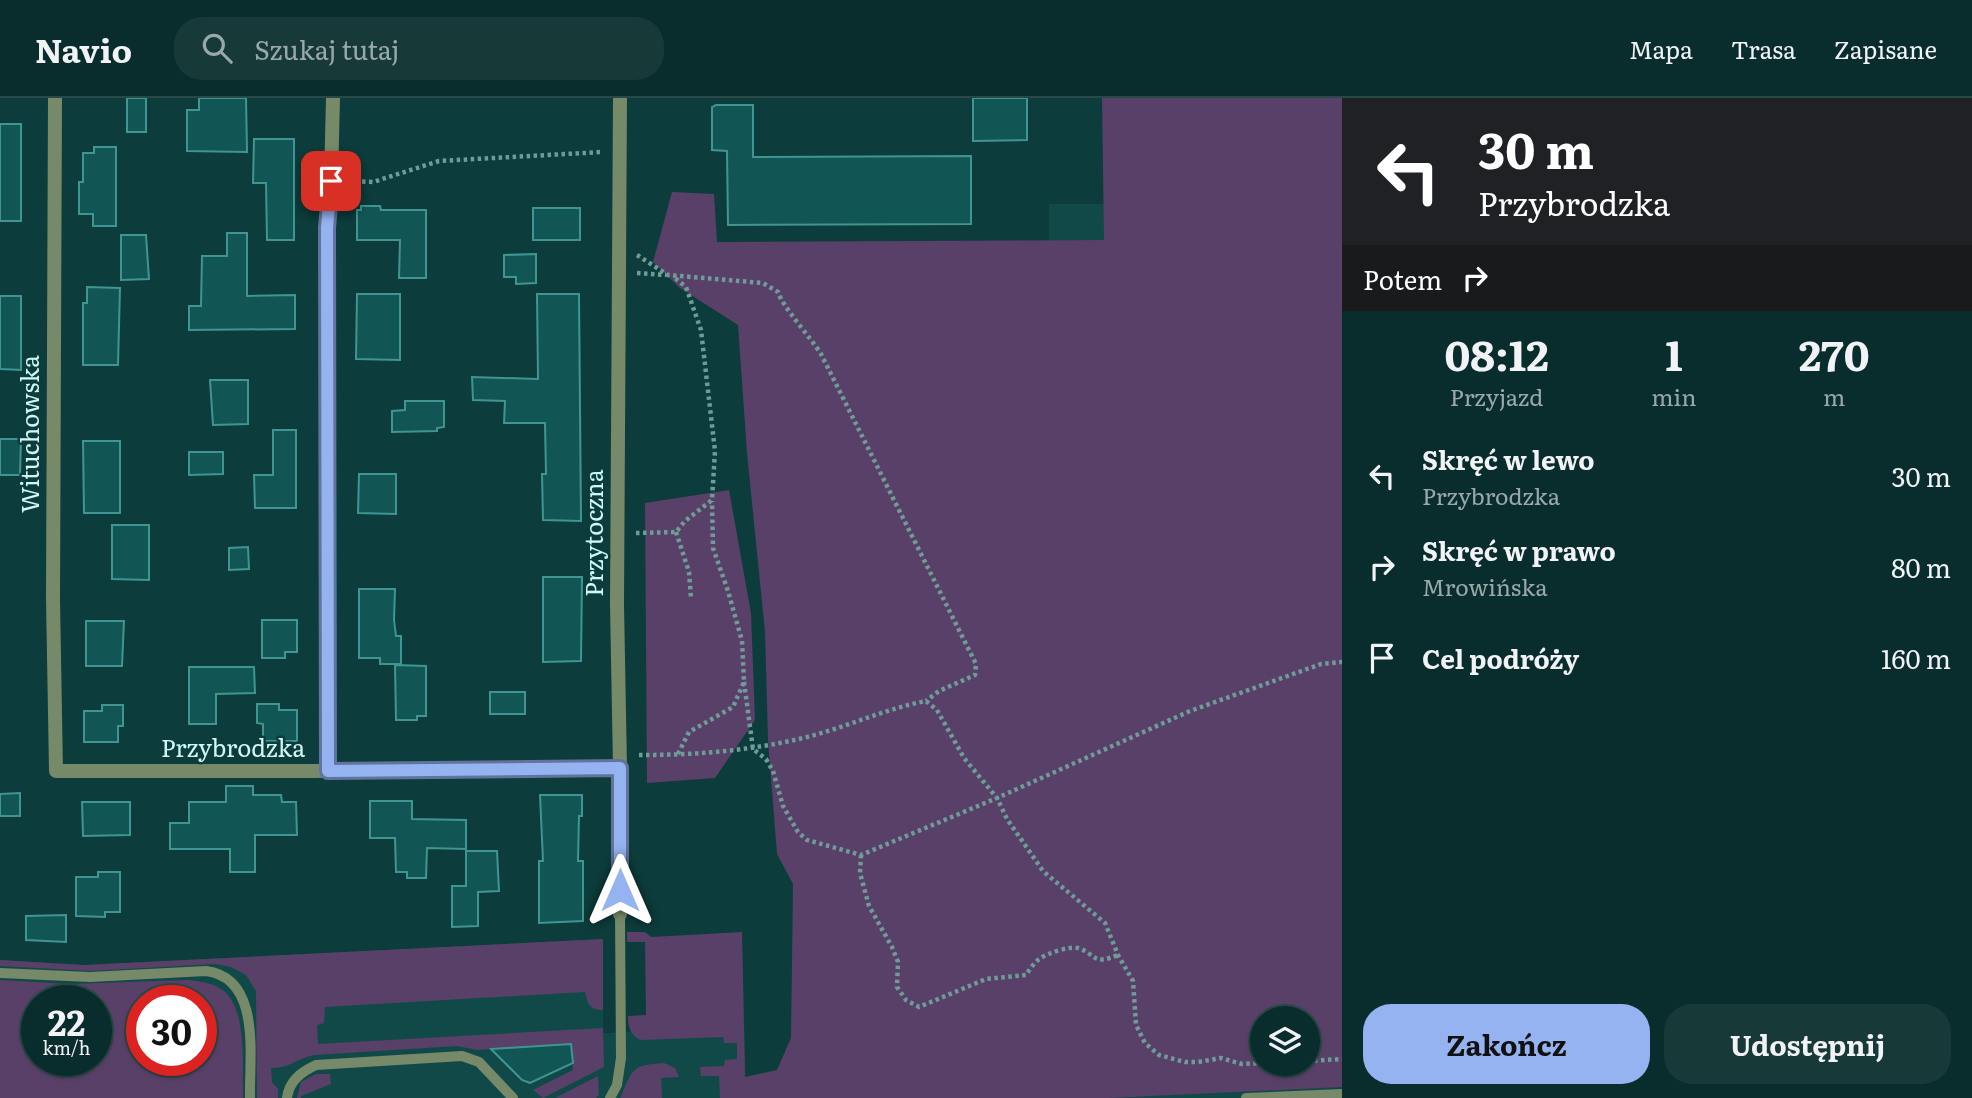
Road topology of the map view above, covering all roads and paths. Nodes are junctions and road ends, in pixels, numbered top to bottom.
1 (55, 98) edge
2 (333, 98) edge
3 (620, 98) edge
4 (620, 151) junction
5 (331, 181) junction
6 (619, 252) junction
7 (619, 273) junction
8 (668, 275) junction
9 (712, 500) junction
10 (676, 532) junction
11 (617, 533) junction
12 (691, 598) dead end
13 (1342, 662) edge
14 (744, 682) junction
15 (926, 701) junction
16 (753, 749) junction
17 (678, 755) junction
18 (620, 762) junction
19 (56, 771) joint
20 (328, 771) junction
21 (997, 798) junction
22 (861, 855) junction
23 (620, 914) joint
24 (1118, 955) junction
25 (0, 973) edge
26 (1342, 1059) edge
27 (1320, 1060) edge
28 (1250, 1064) edge
29 (1342, 1094) edge
30 (250, 1098) edge
31 (287, 1098) edge
32 (513, 1098) edge
33 (610, 1098) edge
34 (1246, 1098) edge

1 - 19 street, Wituchowska
2 - 5 street
3 - 4 street, Przytoczna
4 - 5 path
4 - 6 street, Przytoczna
5 - 20 street
6 - 7 street, Przytoczna
6 - 8 path
7 - 8 path
7 - 11 street, Przytoczna
8 - 9 path
8 - 15 path
9 - 10 path
9 - 14 path
10 - 11 path
10 - 12 path
11 - 18 street, Przytoczna
13 - 21 path
14 - 16 path
14 - 17 path
15 - 16 path
15 - 21 path
16 - 17 path
16 - 22 path
17 - 18 path
18 - 20 street, Przybrodzka
18 - 23 street, Przytoczna
19 - 20 street, Przybrodzka
21 - 22 path
21 - 24 path
22 - 24 path
23 - 33 lane
24 - 28 path
25 - 30 lane
26 - 27 path
29 - 34 lane
31 - 32 lane

